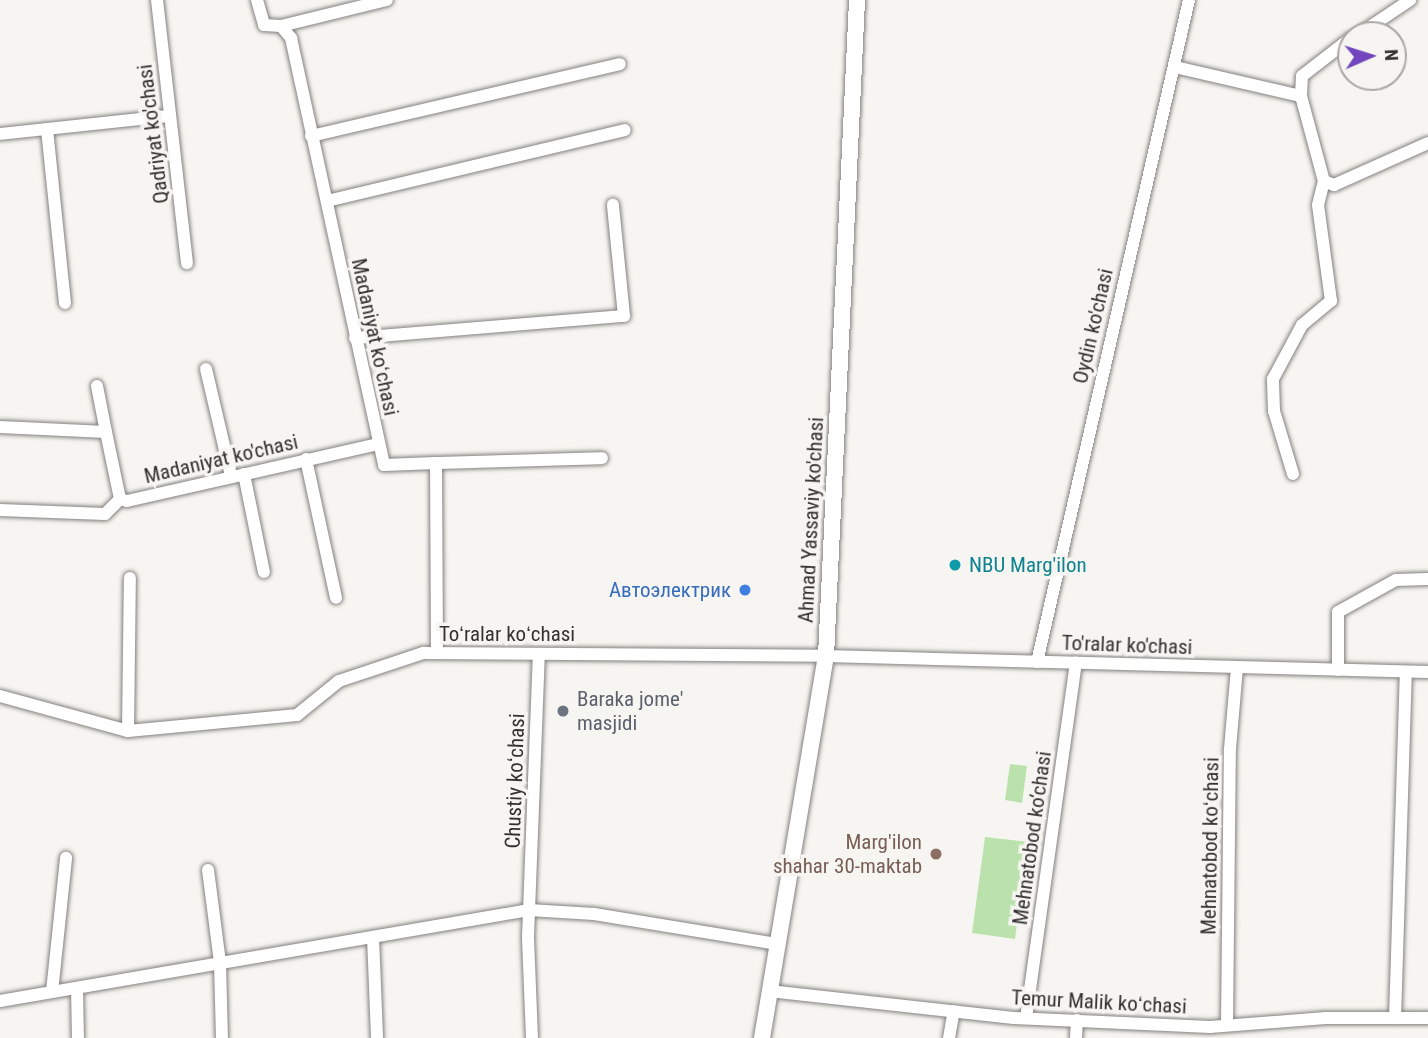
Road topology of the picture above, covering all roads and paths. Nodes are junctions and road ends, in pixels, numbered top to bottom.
1 (157, 0) edge
2 (257, 0) edge
3 (387, 0) edge
4 (857, 0) edge
5 (1189, 0) edge
6 (1410, 0) edge
7 (1379, 21) edge
8 (281, 26) junction
9 (1337, 48) edge
10 (620, 64) dead end
11 (1175, 67) junction
12 (1301, 96) junction
13 (169, 116) junction
14 (47, 129) junction
15 (625, 130) dead end
16 (0, 134) edge
17 (311, 136) junction
18 (1428, 143) edge
19 (1324, 181) junction
20 (327, 201) junction
21 (613, 205) dead end
22 (187, 263) dead end
23 (65, 303) dead end
24 (355, 338) junction
25 (206, 369) dead end
26 (97, 386) dead end
27 (0, 427) edge
28 (106, 432) junction
29 (378, 444) junction
30 (603, 458) dead end
31 (306, 459) junction
32 (436, 463) junction
33 (1293, 474) dead end
34 (238, 475) junction
35 (120, 499) junction
36 (0, 510) edge
37 (264, 572) dead end
38 (130, 578) dead end
39 (1428, 579) edge
40 (336, 598) dead end
41 (437, 653) junction
42 (539, 654) junction
43 (826, 656) junction
44 (1037, 662) junction
45 (1076, 663) junction
46 (1237, 667) junction
47 (1338, 670) junction
48 (1406, 672) junction
49 (1428, 672) edge
50 (0, 695) edge
51 (128, 731) junction
52 (66, 858) dead end
53 (208, 870) dead end
54 (529, 910) junction
55 (373, 937) junction
56 (777, 944) junction
57 (220, 963) junction
58 (77, 988) junction
59 (769, 991) junction
60 (52, 992) junction
61 (0, 1001) edge
62 (954, 1011) junction
63 (1428, 1017) edge
64 (1026, 1018) junction
65 (1395, 1018) junction
66 (1077, 1020) junction
67 (1227, 1025) junction
68 (1168, 1031) edge
69 (78, 1038) edge
70 (222, 1038) edge
71 (377, 1038) edge
72 (532, 1038) edge
73 (762, 1038) edge
74 (949, 1038) edge
75 (1076, 1038) edge

1 - 13 street, Qadriyat ko'chasi
2 - 8 street, Madaniyat koʻchasi
3 - 8 street
4 - 43 main road, Ahmad Yassaviy ko'chasi
5 - 11 street, Oydin ko'chasi
6 - 7 street
8 - 17 street, Madaniyat koʻchasi
9 - 12 street
10 - 17 street
11 - 12 street
11 - 44 street, Oydin ko'chasi
12 - 19 street
13 - 14 street
13 - 22 street, Qadriyat ko'chasi
14 - 16 street
14 - 23 street
15 - 20 street
17 - 20 street, Madaniyat koʻchasi
18 - 19 street
19 - 33 street
20 - 24 street, Madaniyat koʻchasi
21 - 24 street
24 - 29 street, Madaniyat koʻchasi
25 - 34 street
26 - 28 street, Madaniyat ko'chasi
27 - 28 street
28 - 35 street, Madaniyat ko'chasi
29 - 31 street, Madaniyat ko'chasi
29 - 32 street, Madaniyat koʻchasi
30 - 32 street
31 - 34 street, Madaniyat ko'chasi
31 - 40 street
32 - 41 street
34 - 35 street, Madaniyat ko'chasi
34 - 37 street
35 - 36 street
38 - 51 street
39 - 47 street
41 - 42 street, Toʻralar koʻchasi
41 - 51 street, Toʻralar koʻchasi
42 - 43 street, Toʻralar koʻchasi
42 - 54 street, Chustiy koʻchasi
43 - 44 street, To'ralar ko'chasi
43 - 56 main road, Ahmad Yassaviy ko'chasi
44 - 45 street, To'ralar ko'chasi
45 - 46 street, To'ralar ko'chasi
45 - 64 street, Mehnatobod ko‘chasi
46 - 47 street, To'ralar ko'chasi
46 - 67 street, Mehnatobod koʻchasi
47 - 48 street, To'ralar ko'chasi
48 - 49 street, To'ralar ko'chasi
48 - 65 street
50 - 51 street, Toʻralar koʻchasi
52 - 60 street
53 - 57 street
54 - 55 street
54 - 56 street
54 - 72 street, Chustiy koʻchasi
55 - 57 street
55 - 71 street
56 - 59 main road, Ahmad Yassaviy ko'chasi
57 - 58 street
57 - 70 street
58 - 60 street
58 - 69 street
59 - 62 street, Temur Malik koʻchasi
59 - 73 main road, Ahmad Yassaviy ko'chasi
60 - 61 street
62 - 64 street, Temur Malik koʻchasi
62 - 74 street
63 - 65 street, Temur Malik koʻchasi
64 - 66 street, Temur Malik koʻchasi
65 - 67 street, Temur Malik koʻchasi
66 - 68 street, Temur Malik koʻchasi
66 - 75 street
67 - 68 street, Temur Malik koʻchasi

